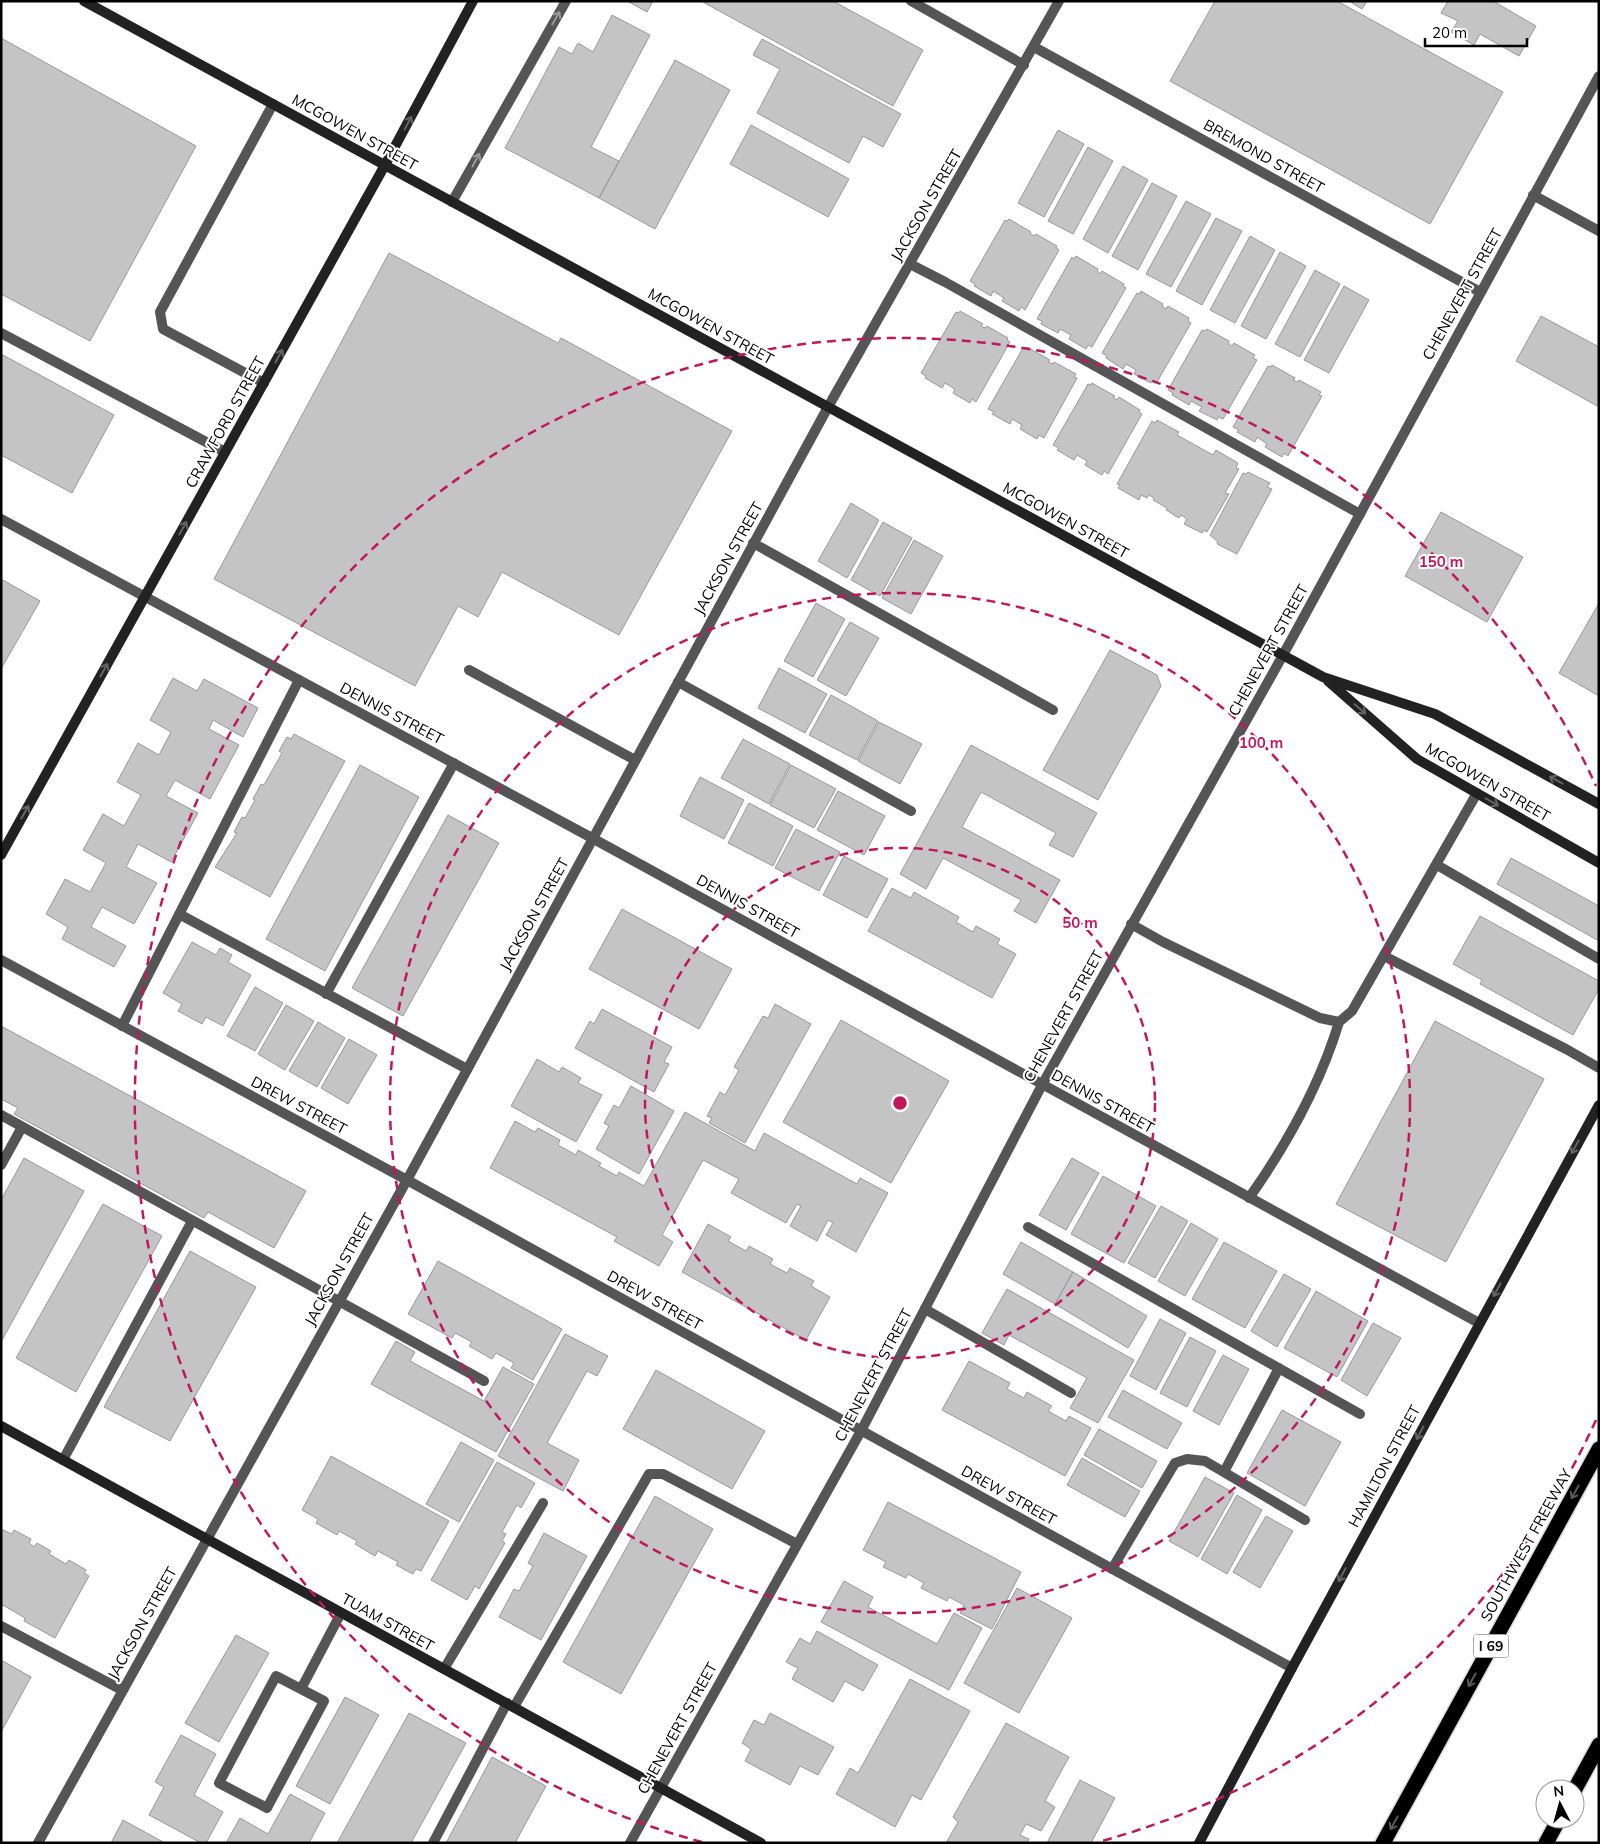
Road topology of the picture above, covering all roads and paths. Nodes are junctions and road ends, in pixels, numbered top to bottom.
1 (84, 1) edge
2 (472, 1) edge
3 (566, 1) edge
4 (910, 1) edge
5 (1059, 1) edge
6 (1034, 47) junction
7 (1024, 65) junction
8 (1599, 76) edge
9 (1595, 91) edge
10 (273, 104) junction
11 (385, 166) junction
12 (1533, 195) junction
13 (452, 202) junction
14 (1599, 231) edge
15 (910, 264) junction
16 (1480, 292) junction
17 (1, 333) edge
18 (264, 383) junction
19 (828, 407) junction
20 (225, 452) junction
21 (1360, 514) junction
22 (1, 519) edge
23 (753, 543) junction
24 (145, 596) junction
25 (1283, 655) junction
26 (469, 670) dead end
27 (1323, 677) junction
28 (299, 680) junction
29 (678, 682) junction
30 (1053, 710) dead end
31 (635, 760) junction
32 (454, 763) junction
33 (1477, 793) junction
34 (1599, 804) edge
35 (911, 811) dead end
36 (592, 838) junction
37 (1, 855) edge
38 (1599, 863) edge
39 (1437, 865) junction
40 (179, 914) junction
41 (1131, 924) junction
42 (1384, 956) junction
43 (1, 960) edge
44 (1599, 960) edge
45 (326, 994) junction
46 (1339, 1022) junction
47 (122, 1026) junction
48 (1599, 1068) edge
49 (467, 1069) junction
50 (1042, 1085) junction
51 (1599, 1105) edge
52 (1, 1116) edge
53 (22, 1127) junction
54 (1, 1165) edge
55 (406, 1180) junction
56 (1249, 1198) junction
57 (192, 1220) junction
58 (1028, 1228) dead end
59 (339, 1301) junction
60 (925, 1309) junction
61 (1479, 1323) junction
62 (1279, 1368) junction
63 (484, 1381) dead end
64 (1071, 1394) dead end
65 (1360, 1414) dead end
66 (1, 1426) edge
67 (861, 1431) junction
68 (1599, 1449) edge
69 (63, 1460) junction
70 (1224, 1472) junction
71 (543, 1503) dead end
72 (1305, 1520) dead end
73 (206, 1539) junction
74 (797, 1544) junction
75 (1112, 1569) junction
76 (341, 1613) junction
77 (1, 1626) edge
78 (1292, 1668) junction
79 (444, 1669) junction
80 (301, 1689) junction
81 (122, 1690) junction
82 (510, 1705) junction
83 (1599, 1745) edge
84 (1580, 1779) edge
85 (660, 1788) junction
86 (1554, 1829) edge
87 (38, 1843) edge
88 (433, 1843) edge
89 (630, 1843) edge
90 (761, 1843) edge
91 (1199, 1843) edge
92 (1383, 1843) edge
93 (1546, 1843) edge

1 - 10 street, MCGOWEN STREET
11 -> 2 street, CRAWFORD STREET
13 -> 3 street
4 - 7 street
5 - 6 street, JACKSON STREET
6 - 7 street, JACKSON STREET
6 - 16 street, BREMOND STREET
7 - 15 street, JACKSON STREET
8 - 9 street, CHENEVERT STREET
9 - 12 street, CHENEVERT STREET
10 - 11 street, MCGOWEN STREET
10 - 18 street
11 - 13 street, MCGOWEN STREET
18 -> 11 street, CRAWFORD STREET
12 - 14 street
12 - 16 street, CHENEVERT STREET
13 - 19 street, MCGOWEN STREET
15 - 19 street, JACKSON STREET
15 - 21 street
16 - 21 street, CHENEVERT STREET
17 - 20 street
18 - 20 street, CRAWFORD STREET
19 - 23 street, JACKSON STREET
19 - 25 street, MCGOWEN STREET
24 -> 20 street, CRAWFORD STREET
21 - 25 street, CHENEVERT STREET
22 - 24 street, DENNIS STREET
23 - 29 street, JACKSON STREET
23 - 30 street
24 - 28 street, DENNIS STREET
37 -> 24 street, CRAWFORD STREET
25 - 27 street, MCGOWEN STREET
25 - 41 street, CHENEVERT STREET
26 - 31 street
27 -> 33 street, MCGOWEN STREET
34 -> 27 street, MCGOWEN STREET
28 - 32 street, DENNIS STREET
28 - 40 street
29 - 31 street, JACKSON STREET
29 - 35 street
31 - 36 street, JACKSON STREET
32 - 36 street, DENNIS STREET
32 - 45 street
33 -> 38 street, MCGOWEN STREET
33 - 39 street
36 - 49 street, JACKSON STREET
36 - 50 street, DENNIS STREET
39 - 42 street
39 - 44 street
40 - 45 street
40 - 47 street
41 - 46 street
41 - 50 street, CHENEVERT STREET
42 - 46 street
42 - 48 street
43 - 47 street, DREW STREET
45 - 49 street
46 - 56 street
47 - 55 street, DREW STREET
49 - 55 street, JACKSON STREET
50 - 56 street, DENNIS STREET
50 - 60 street, CHENEVERT STREET
51 -> 61 street, HAMILTON STREET
52 - 53 street
53 - 54 street
53 - 57 street
55 - 59 street, JACKSON STREET
55 - 67 street, DREW STREET
56 - 61 street, DENNIS STREET
57 - 59 street
57 - 69 street
58 - 62 street
59 - 63 street
59 - 73 street, JACKSON STREET
60 - 64 street
60 - 67 street, CHENEVERT STREET
61 -> 78 street, HAMILTON STREET
62 - 65 street
62 - 70 street
66 - 69 street, TUAM STREET
67 - 74 street, CHENEVERT STREET
67 - 75 street, DREW STREET
68 -> 92 highway, SOUTHWEST FREEWAY / I 69
69 - 73 street, TUAM STREET
70 - 72 street
70 - 75 street
71 - 79 street
73 - 76 street, TUAM STREET
73 - 81 street, JACKSON STREET
74 - 82 street
74 - 85 street, CHENEVERT STREET
75 - 78 street, DREW STREET
76 - 79 street, TUAM STREET
76 - 80 street
77 - 81 street
78 - 91 street, HAMILTON STREET
79 - 82 street, TUAM STREET
80 - 80 street
81 - 87 street, JACKSON STREET
82 - 85 street, TUAM STREET
82 - 88 street
83 - 84 highway
85 - 89 street, CHENEVERT STREET
85 - 90 street, TUAM STREET
86 - 93 highway

